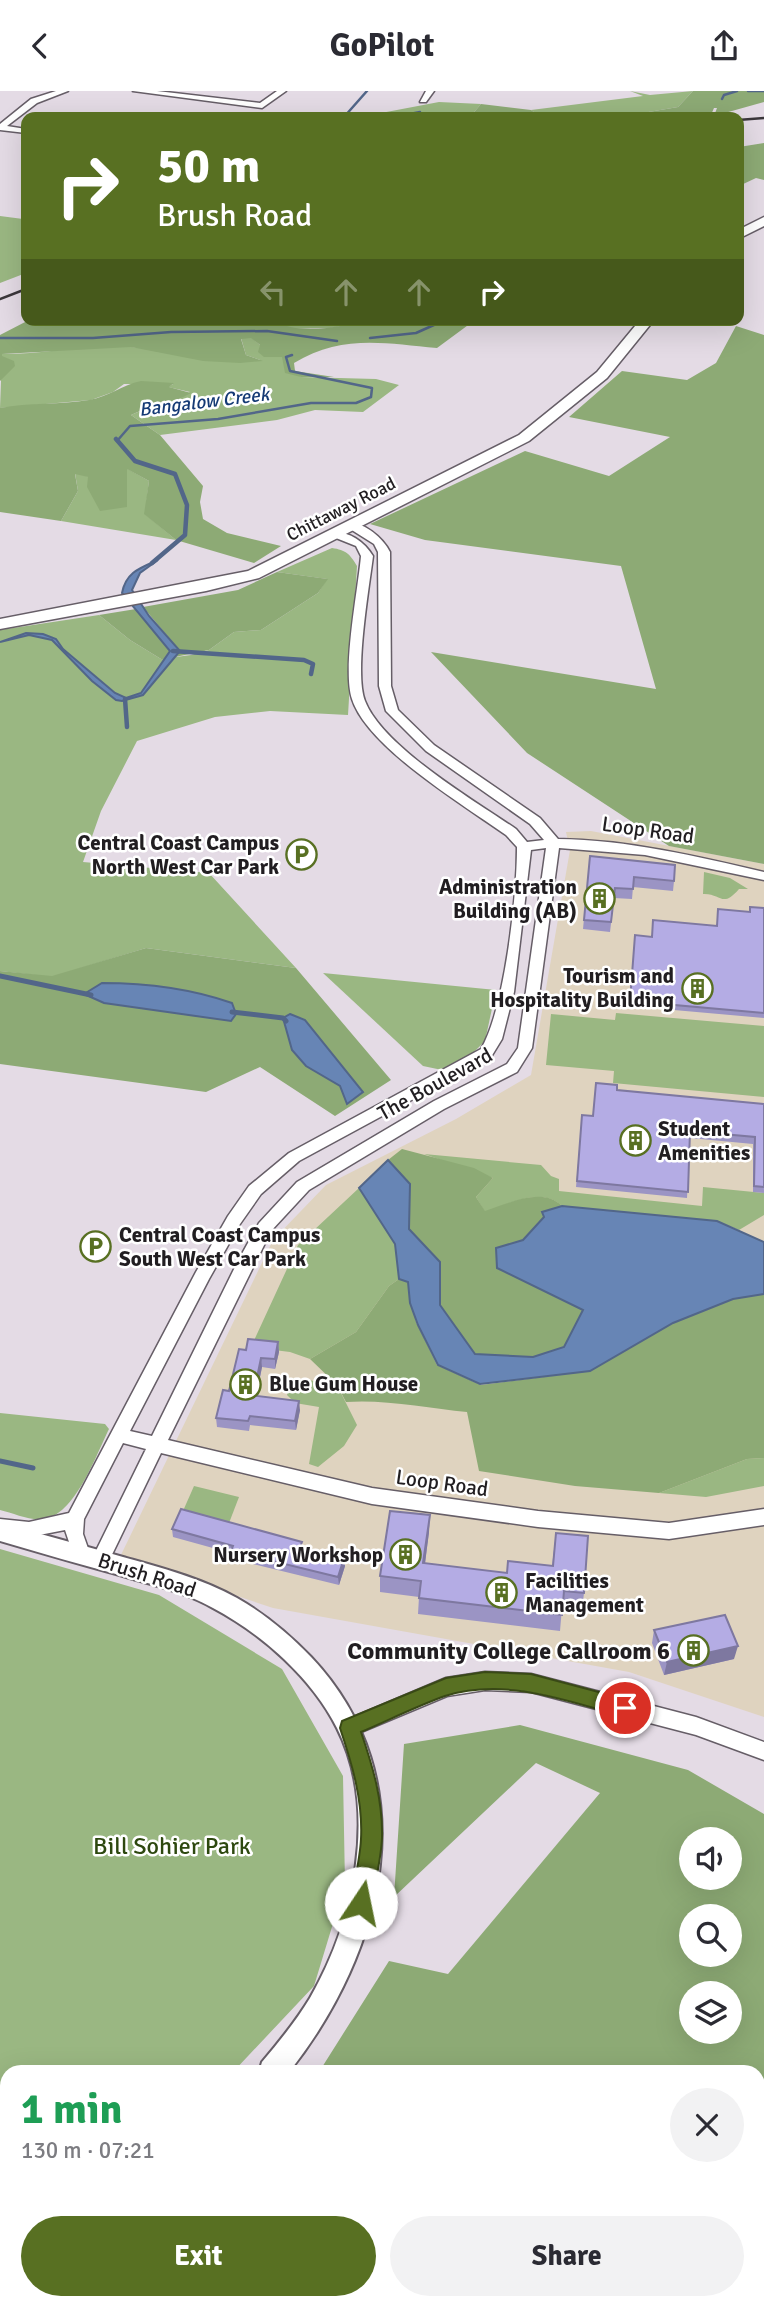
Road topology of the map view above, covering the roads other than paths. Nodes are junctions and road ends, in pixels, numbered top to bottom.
1 (64, 91) edge
2 (136, 91) edge
3 (282, 91) edge
4 (430, 91) edge
5 (423, 100) dead end
6 (0, 128) edge
7 (21, 130) edge
8 (764, 221) edge
9 (744, 232) edge
10 (642, 326) edge
11 (351, 525) junction
12 (335, 534) junction
13 (0, 624) edge
14 (552, 842) junction
15 (524, 846) junction
16 (764, 876) edge
17 (119, 1434) junction
18 (156, 1444) junction
19 (764, 1517) edge
20 (75, 1519) junction
21 (0, 1529) edge
22 (91, 1557) junction
23 (349, 1728) junction
24 (764, 1751) edge
25 (278, 2065) edge

1 - 6 street
2 - 3 street
4 - 5 street
6 - 7 street
8 - 9 main road
10 - 11 main road, Chittaway Road
11 - 12 main road, Chittaway Road
11 - 14 street
12 - 13 main road, Chittaway Road
12 - 15 street
14 - 15 street, Loop Road
14 - 16 street, Loop Road
14 - 18 street, The Boulevard
15 - 17 street, The Boulevard
17 - 18 street, Loop Road
17 - 20 street, The Boulevard
18 - 19 street, Loop Road
18 - 22 street, The Boulevard
20 - 21 street
20 - 22 street
21 - 22 street, Brush Road
22 - 23 street, Brush Road
23 - 24 street
23 - 25 street, Brush Road

